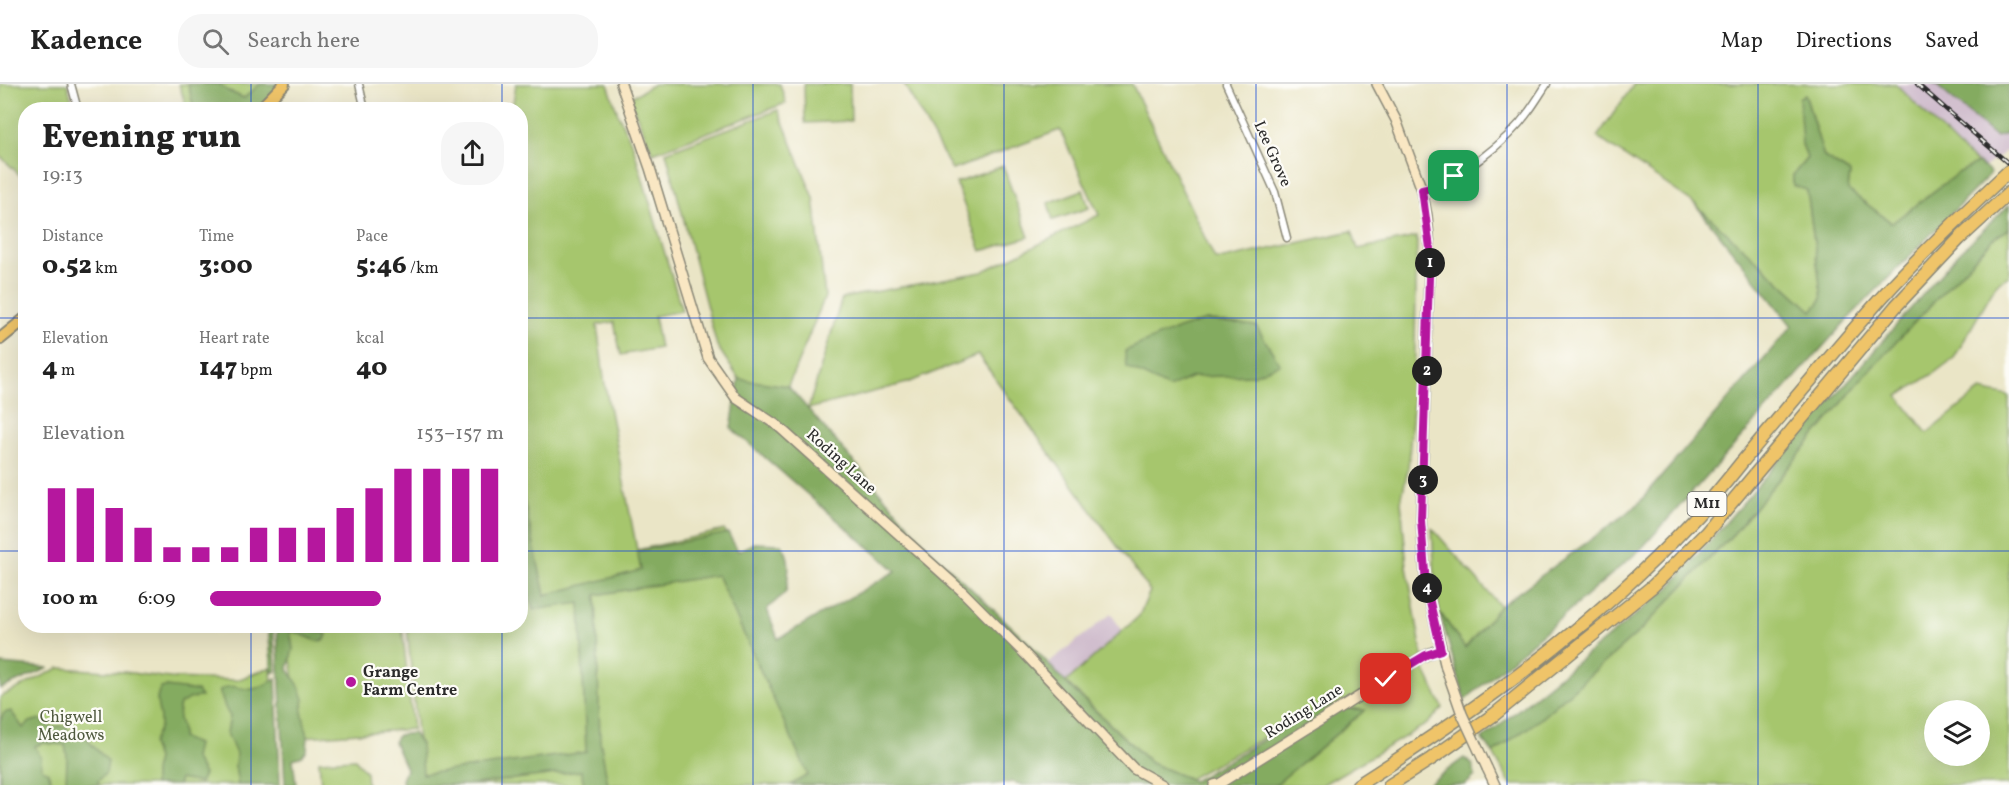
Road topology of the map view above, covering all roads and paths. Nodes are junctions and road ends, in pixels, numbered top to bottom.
1 (71, 84) edge
2 (284, 84) edge
3 (359, 84) edge
4 (621, 84) edge
5 (1226, 84) edge
6 (1377, 84) edge
7 (1547, 84) edge
8 (76, 102) edge
9 (267, 102) edge
10 (363, 102) edge
11 (2009, 171) edge
12 (1422, 190) junction
13 (2009, 193) edge
14 (1287, 238) dead end
15 (18, 324) edge
16 (0, 339) edge
17 (1441, 650) junction
18 (1163, 785) edge
19 (1214, 785) edge
20 (1358, 785) edge
21 (1390, 785) edge
22 (1495, 785) edge

1 - 8 street
2 - 9 main road
3 - 10 street
4 - 18 street, Roding Lane
5 - 14 street, Lee Grove
6 - 12 street
7 - 12 street
11 - 20 highway, M11
12 - 17 street
13 - 21 highway, M11
15 - 16 main road
17 - 19 street, Roding Lane
17 - 22 street, bridge

